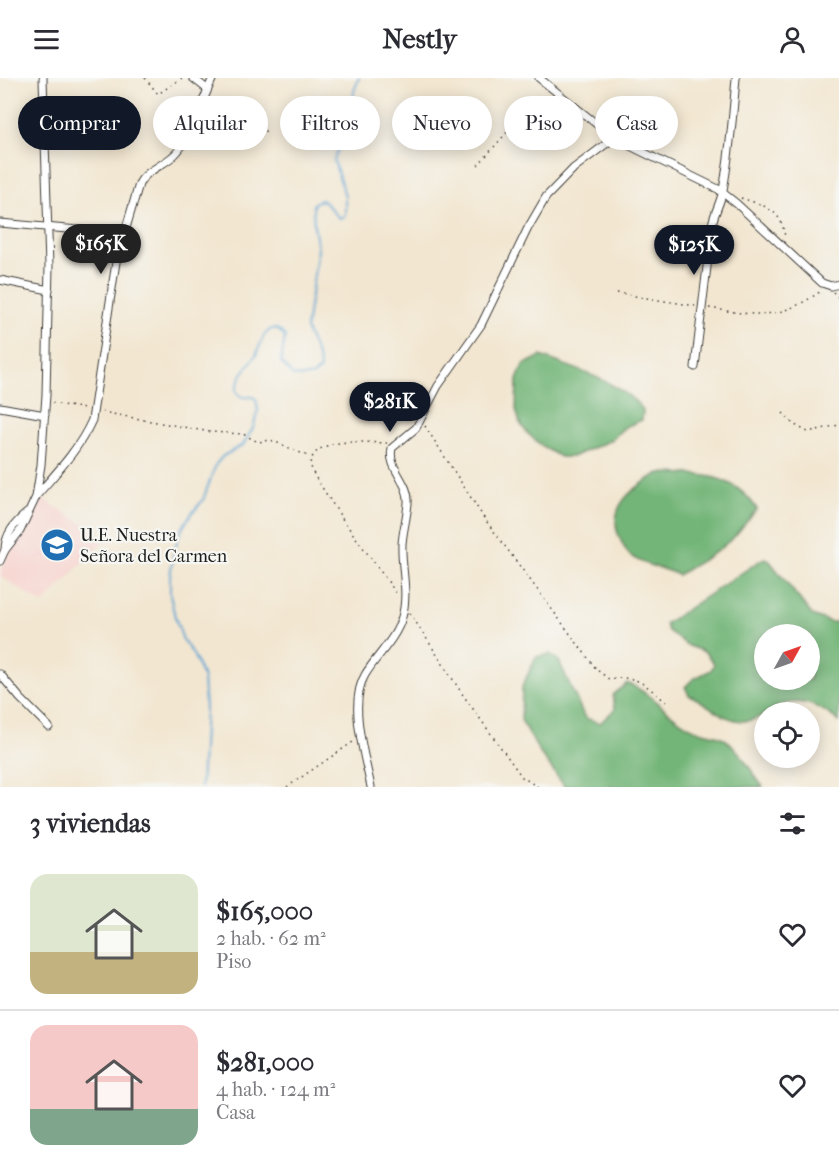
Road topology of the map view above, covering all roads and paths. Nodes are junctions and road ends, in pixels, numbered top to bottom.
1 (43, 78) edge
2 (145, 78) edge
3 (176, 78) edge
4 (182, 78) edge
5 (193, 78) edge
6 (213, 78) edge
7 (539, 78) edge
8 (736, 78) edge
9 (175, 82) junction
10 (207, 89) junction
11 (555, 91) junction
12 (204, 96) edge
13 (595, 123) edge
14 (179, 150) edge
15 (599, 150) edge
16 (638, 150) edge
17 (478, 165) dead end
18 (723, 193) junction
19 (0, 223) edge
20 (48, 227) junction
21 (123, 234) junction
22 (785, 249) junction
23 (0, 280) edge
24 (839, 284) edge
25 (827, 286) junction
26 (49, 290) junction
27 (616, 293) dead end
28 (703, 307) junction
29 (695, 367) dead end
30 (46, 402) junction
31 (0, 407) edge
32 (95, 410) junction
33 (783, 413) dead end
34 (45, 415) junction
35 (421, 420) junction
36 (839, 425) edge
37 (397, 443) junction
38 (311, 458) junction
39 (36, 497) junction
40 (0, 561) edge
41 (405, 605) junction
42 (0, 674) edge
43 (666, 702) dead end
44 (50, 727) dead end
45 (360, 732) junction
46 (286, 787) edge
47 (371, 787) edge
48 (538, 787) edge

1 - 20 street
2 - 9 path
3 - 9 path
4 - 9 path
5 - 10 street
6 - 10 street
7 - 11 street
8 - 18 street
10 - 12 street
11 - 13 street
11 - 17 path
14 - 21 street
15 - 35 street
16 - 18 street
18 - 22 street
18 - 22 path
18 - 28 street
19 - 20 street
20 - 21 street
20 - 26 street
21 - 32 street
22 - 25 street
23 - 26 street
24 - 25 street
25 - 28 path
26 - 30 street
27 - 28 path
28 - 29 street
30 - 32 path
30 - 34 street
31 - 34 street
32 - 38 path
32 - 39 street
33 - 36 path
34 - 39 street
35 - 37 street
35 - 43 path
37 - 38 path
37 - 41 street
38 - 41 path
39 - 40 street
41 - 45 street
41 - 48 path
42 - 44 street
45 - 46 path
45 - 47 street

